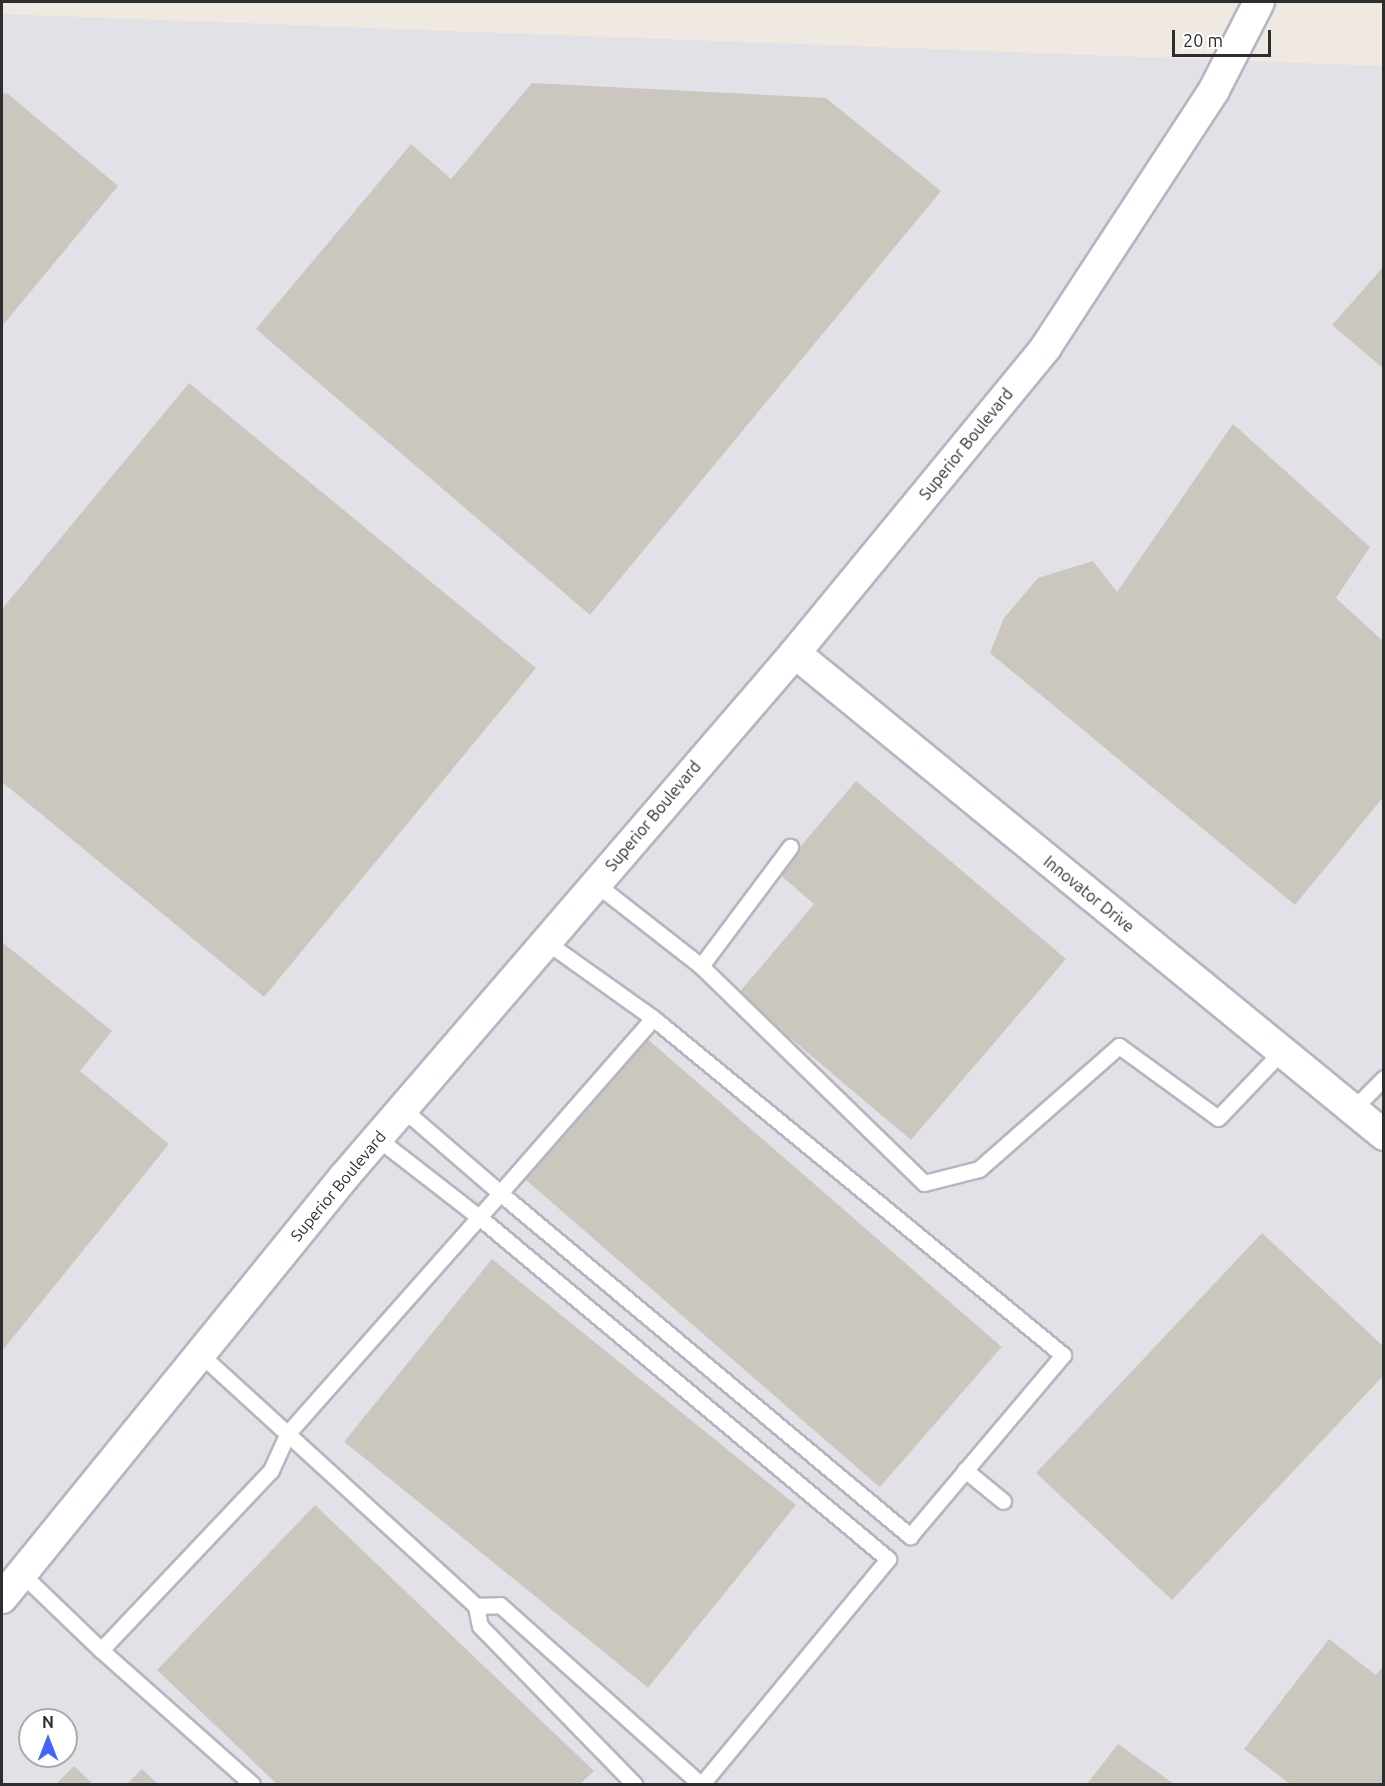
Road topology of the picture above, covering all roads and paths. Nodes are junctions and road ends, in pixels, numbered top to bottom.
1 (1259, 2) edge
2 (795, 652) junction
3 (790, 847) dead end
4 (596, 884) junction
5 (548, 944) junction
6 (701, 966) junction
7 (652, 1018) junction
8 (1281, 1051) junction
9 (1383, 1078) edge
10 (404, 1110) junction
11 (1353, 1110) junction
12 (1383, 1135) edge
13 (378, 1138) junction
14 (500, 1193) junction
15 (479, 1217) junction
16 (199, 1353) junction
17 (288, 1432) junction
18 (965, 1470) junction
19 (1003, 1501) dead end
20 (21, 1574) junction
21 (2, 1598) edge
22 (476, 1606) junction
23 (101, 1650) junction
24 (252, 1785) edge
25 (634, 1785) edge
26 (701, 1785) edge

1 - 2 street, Superior Boulevard
2 - 4 street, Superior Boulevard
2 - 8 street, Innovator Drive
3 - 6 lane
4 - 5 street, Superior Boulevard
4 - 6 lane
5 - 7 lane
5 - 10 street, Superior Boulevard
6 - 8 lane
7 - 14 lane
7 - 18 lane
8 - 11 street, Innovator Drive
9 - 11 lane
10 - 13 street, Superior Boulevard
10 - 14 lane
11 - 12 street, Innovator Drive
13 - 15 lane
13 - 16 street, Superior Boulevard
14 - 15 lane
14 - 18 lane
15 - 17 lane
15 - 26 lane
16 - 17 lane
16 - 20 street, Superior Boulevard
17 - 22 lane
17 - 23 lane
18 - 19 lane
20 - 21 street, Superior Boulevard
20 - 23 lane
22 - 25 lane
22 - 26 lane
23 - 24 lane

